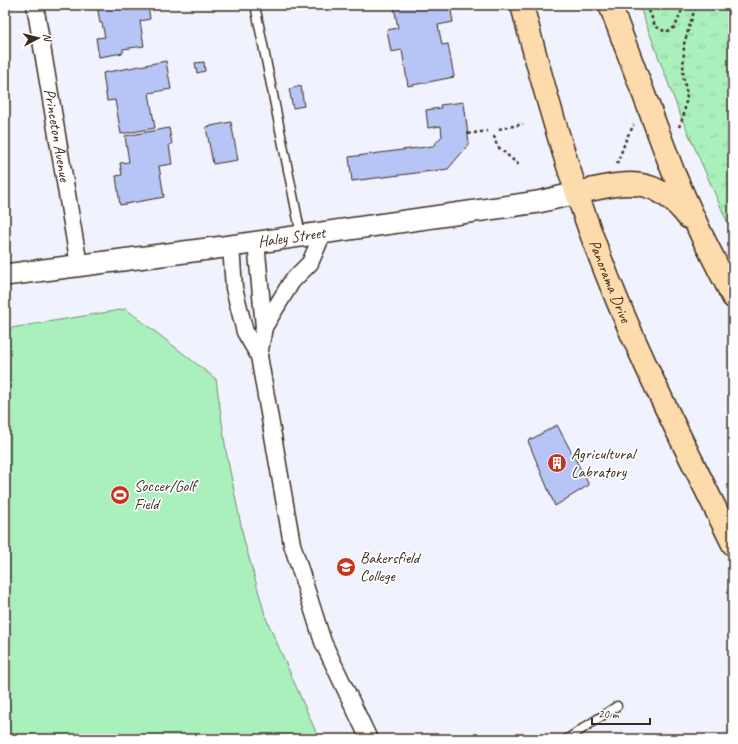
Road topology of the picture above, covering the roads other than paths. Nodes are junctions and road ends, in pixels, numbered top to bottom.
1 (35, 5) edge
2 (255, 5) edge
3 (522, 5) edge
4 (610, 5) edge
5 (577, 193) junction
6 (323, 233) junction
7 (701, 234) junction
8 (301, 236) junction
9 (256, 242) junction
10 (231, 246) junction
11 (79, 265) junction
12 (5, 275) edge
13 (733, 297) edge
14 (264, 327) junction
15 (259, 356) junction
16 (733, 544) edge
17 (617, 706) dead end
18 (368, 739) edge
19 (567, 739) edge

1 - 11 street, Princeton Avenue
2 - 8 lane
3 - 5 main road, Panorama Drive
4 - 7 main road
5 - 6 street, Haley Street
5 - 7 main road
5 - 16 main road, Panorama Drive
6 - 8 street, Haley Street
6 - 14 street
7 - 13 main road
8 - 9 street, Haley Street
9 - 10 street, Haley Street
9 - 14 street
10 - 11 street, Haley Street
10 - 15 street
11 - 12 street, Haley Street
14 - 15 street
15 - 18 street
17 - 19 lane

